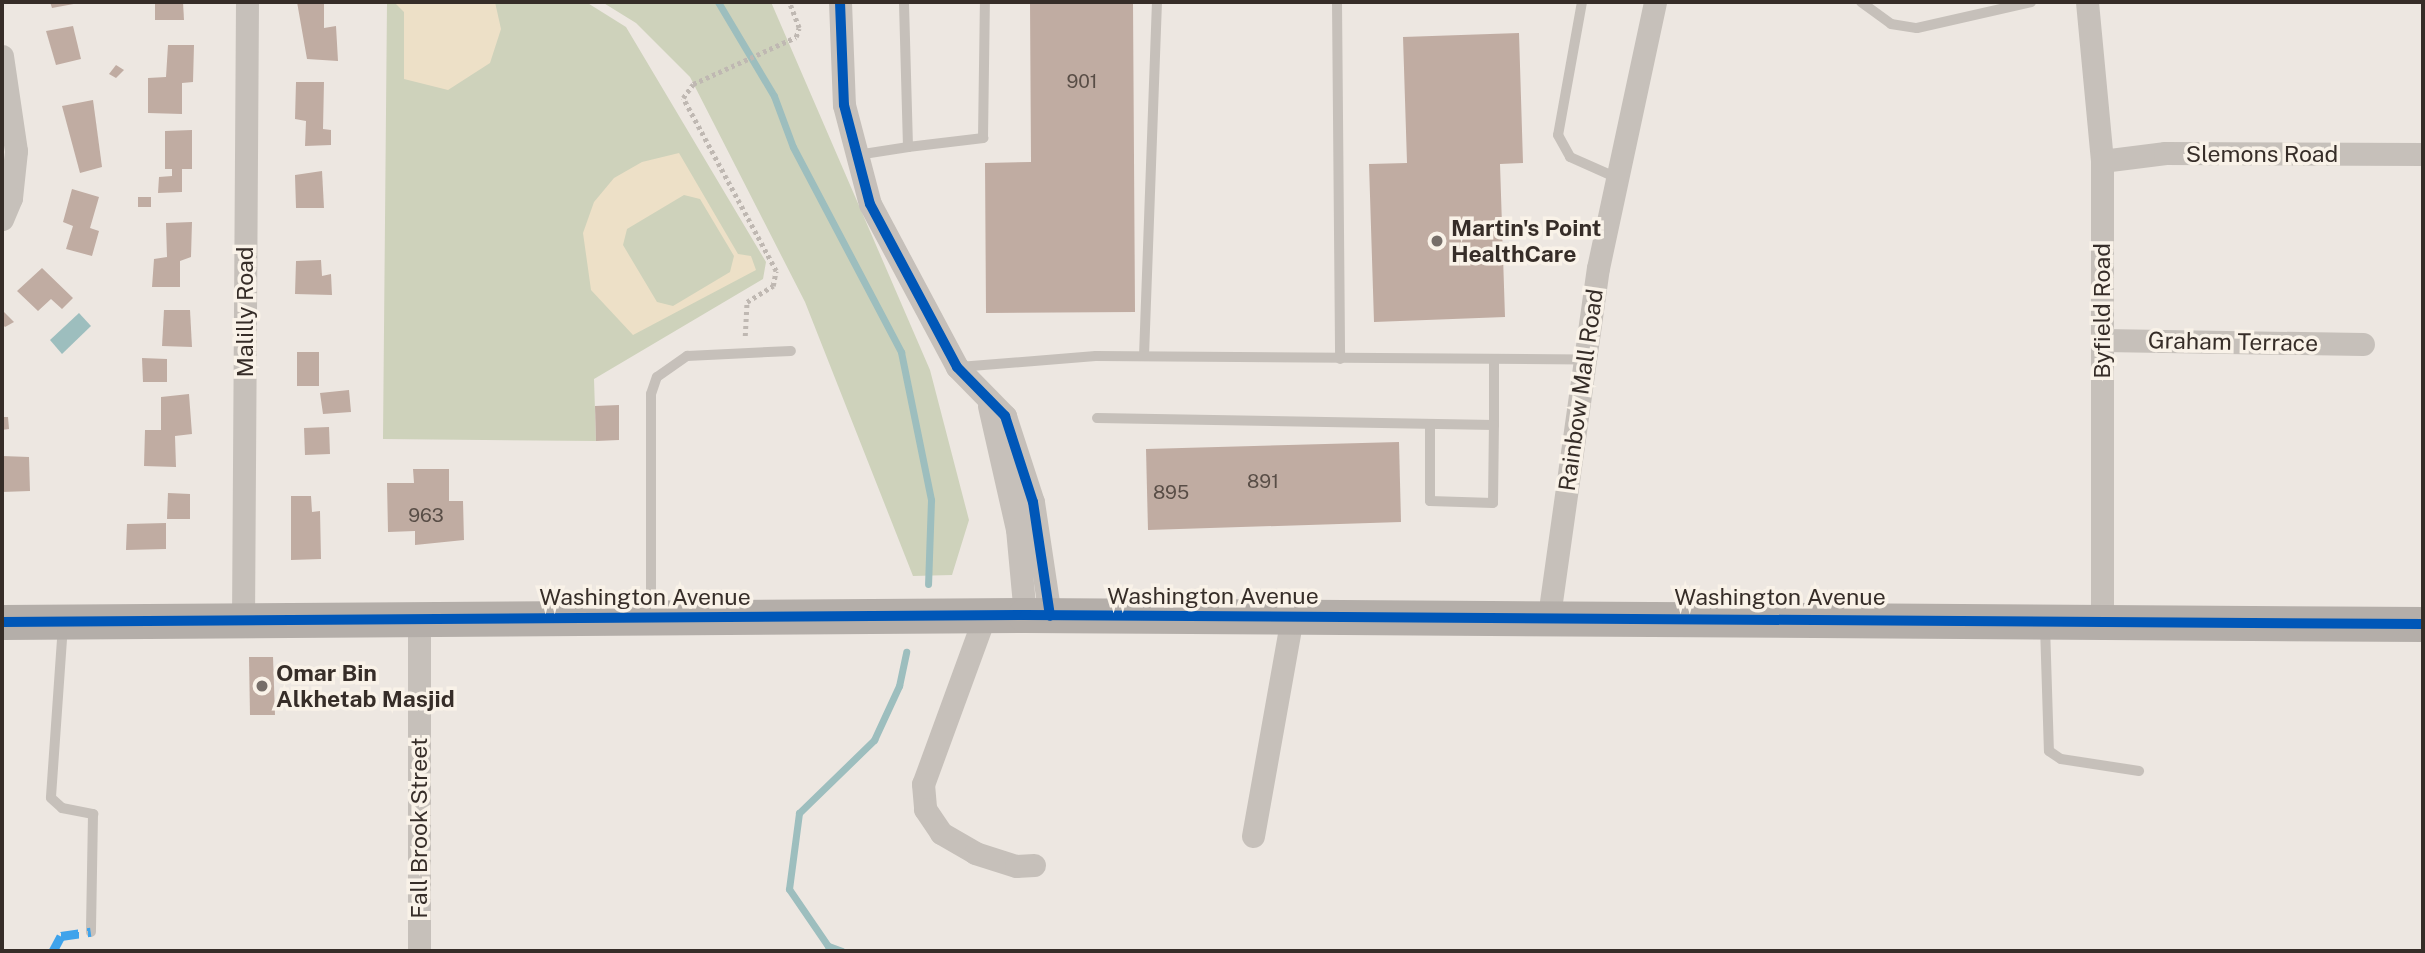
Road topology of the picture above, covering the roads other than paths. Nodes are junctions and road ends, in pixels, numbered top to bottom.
1 (247, 2) edge
2 (840, 2) edge
3 (904, 2) edge
4 (985, 2) edge
5 (1157, 2) edge
6 (1337, 2) edge
7 (1582, 2) edge
8 (1655, 2) edge
9 (1861, 2) edge
10 (2031, 2) edge
11 (2087, 2) edge
12 (2, 56) edge
13 (908, 147) junction
14 (2423, 155) edge
15 (854, 156) junction
16 (2102, 161) junction
17 (1615, 177) junction
18 (2, 219) edge
19 (2103, 341) junction
20 (2363, 344) dead end
21 (791, 351) dead end
22 (1144, 356) junction
23 (1340, 359) junction
24 (1494, 359) junction
25 (1585, 359) junction
26 (957, 367) junction
27 (1097, 418) dead end
28 (1430, 424) junction
29 (1494, 425) junction
30 (985, 615) junction
31 (1037, 615) junction
32 (1549, 616) junction
33 (651, 618) junction
34 (1293, 618) junction
35 (419, 620) junction
36 (2045, 620) junction
37 (243, 621) junction
38 (2102, 621) junction
39 (2, 622) edge
40 (63, 623) junction
41 (2423, 624) edge
42 (2139, 771) dead end
43 (1253, 836) dead end
44 (1034, 864) dead end
45 (91, 932) dead end
46 (419, 951) edge

1 - 37 street, Malilly Road
2 - 15 street
3 - 13 lane
4 - 13 lane
5 - 22 lane
6 - 23 lane
7 - 17 lane
8 - 17 street, Rainbow Mall Road
9 - 10 lane
11 - 16 street, Byfield Road
12 - 18 street
13 - 15 lane
14 - 16 street, Slemons Road
15 - 26 street
16 - 19 street, Byfield Road
17 - 25 street, Rainbow Mall Road
19 - 20 street, Graham Terrace
19 - 38 street, Byfield Road
21 - 33 lane
22 - 23 lane
22 - 26 lane
23 - 24 lane
24 - 25 lane
24 - 29 lane
25 - 32 street, Rainbow Mall Road
26 - 31 street
27 - 28 lane
28 - 29 lane
28 - 29 lane
30 - 31 main road, Washington Avenue
30 - 33 main road, Washington Avenue
30 - 44 street
31 - 34 main road, Washington Avenue
32 - 34 main road, Washington Avenue
32 - 36 main road, Washington Avenue
33 - 35 main road, Washington Avenue
34 - 43 street
35 - 37 main road, Washington Avenue
35 - 46 street, Fall Brook Street
36 - 38 main road, Washington Avenue
36 - 42 lane
37 - 40 main road, Washington Avenue
38 - 41 main road, Washington Avenue
39 - 40 main road, Washington Avenue
40 - 45 lane

